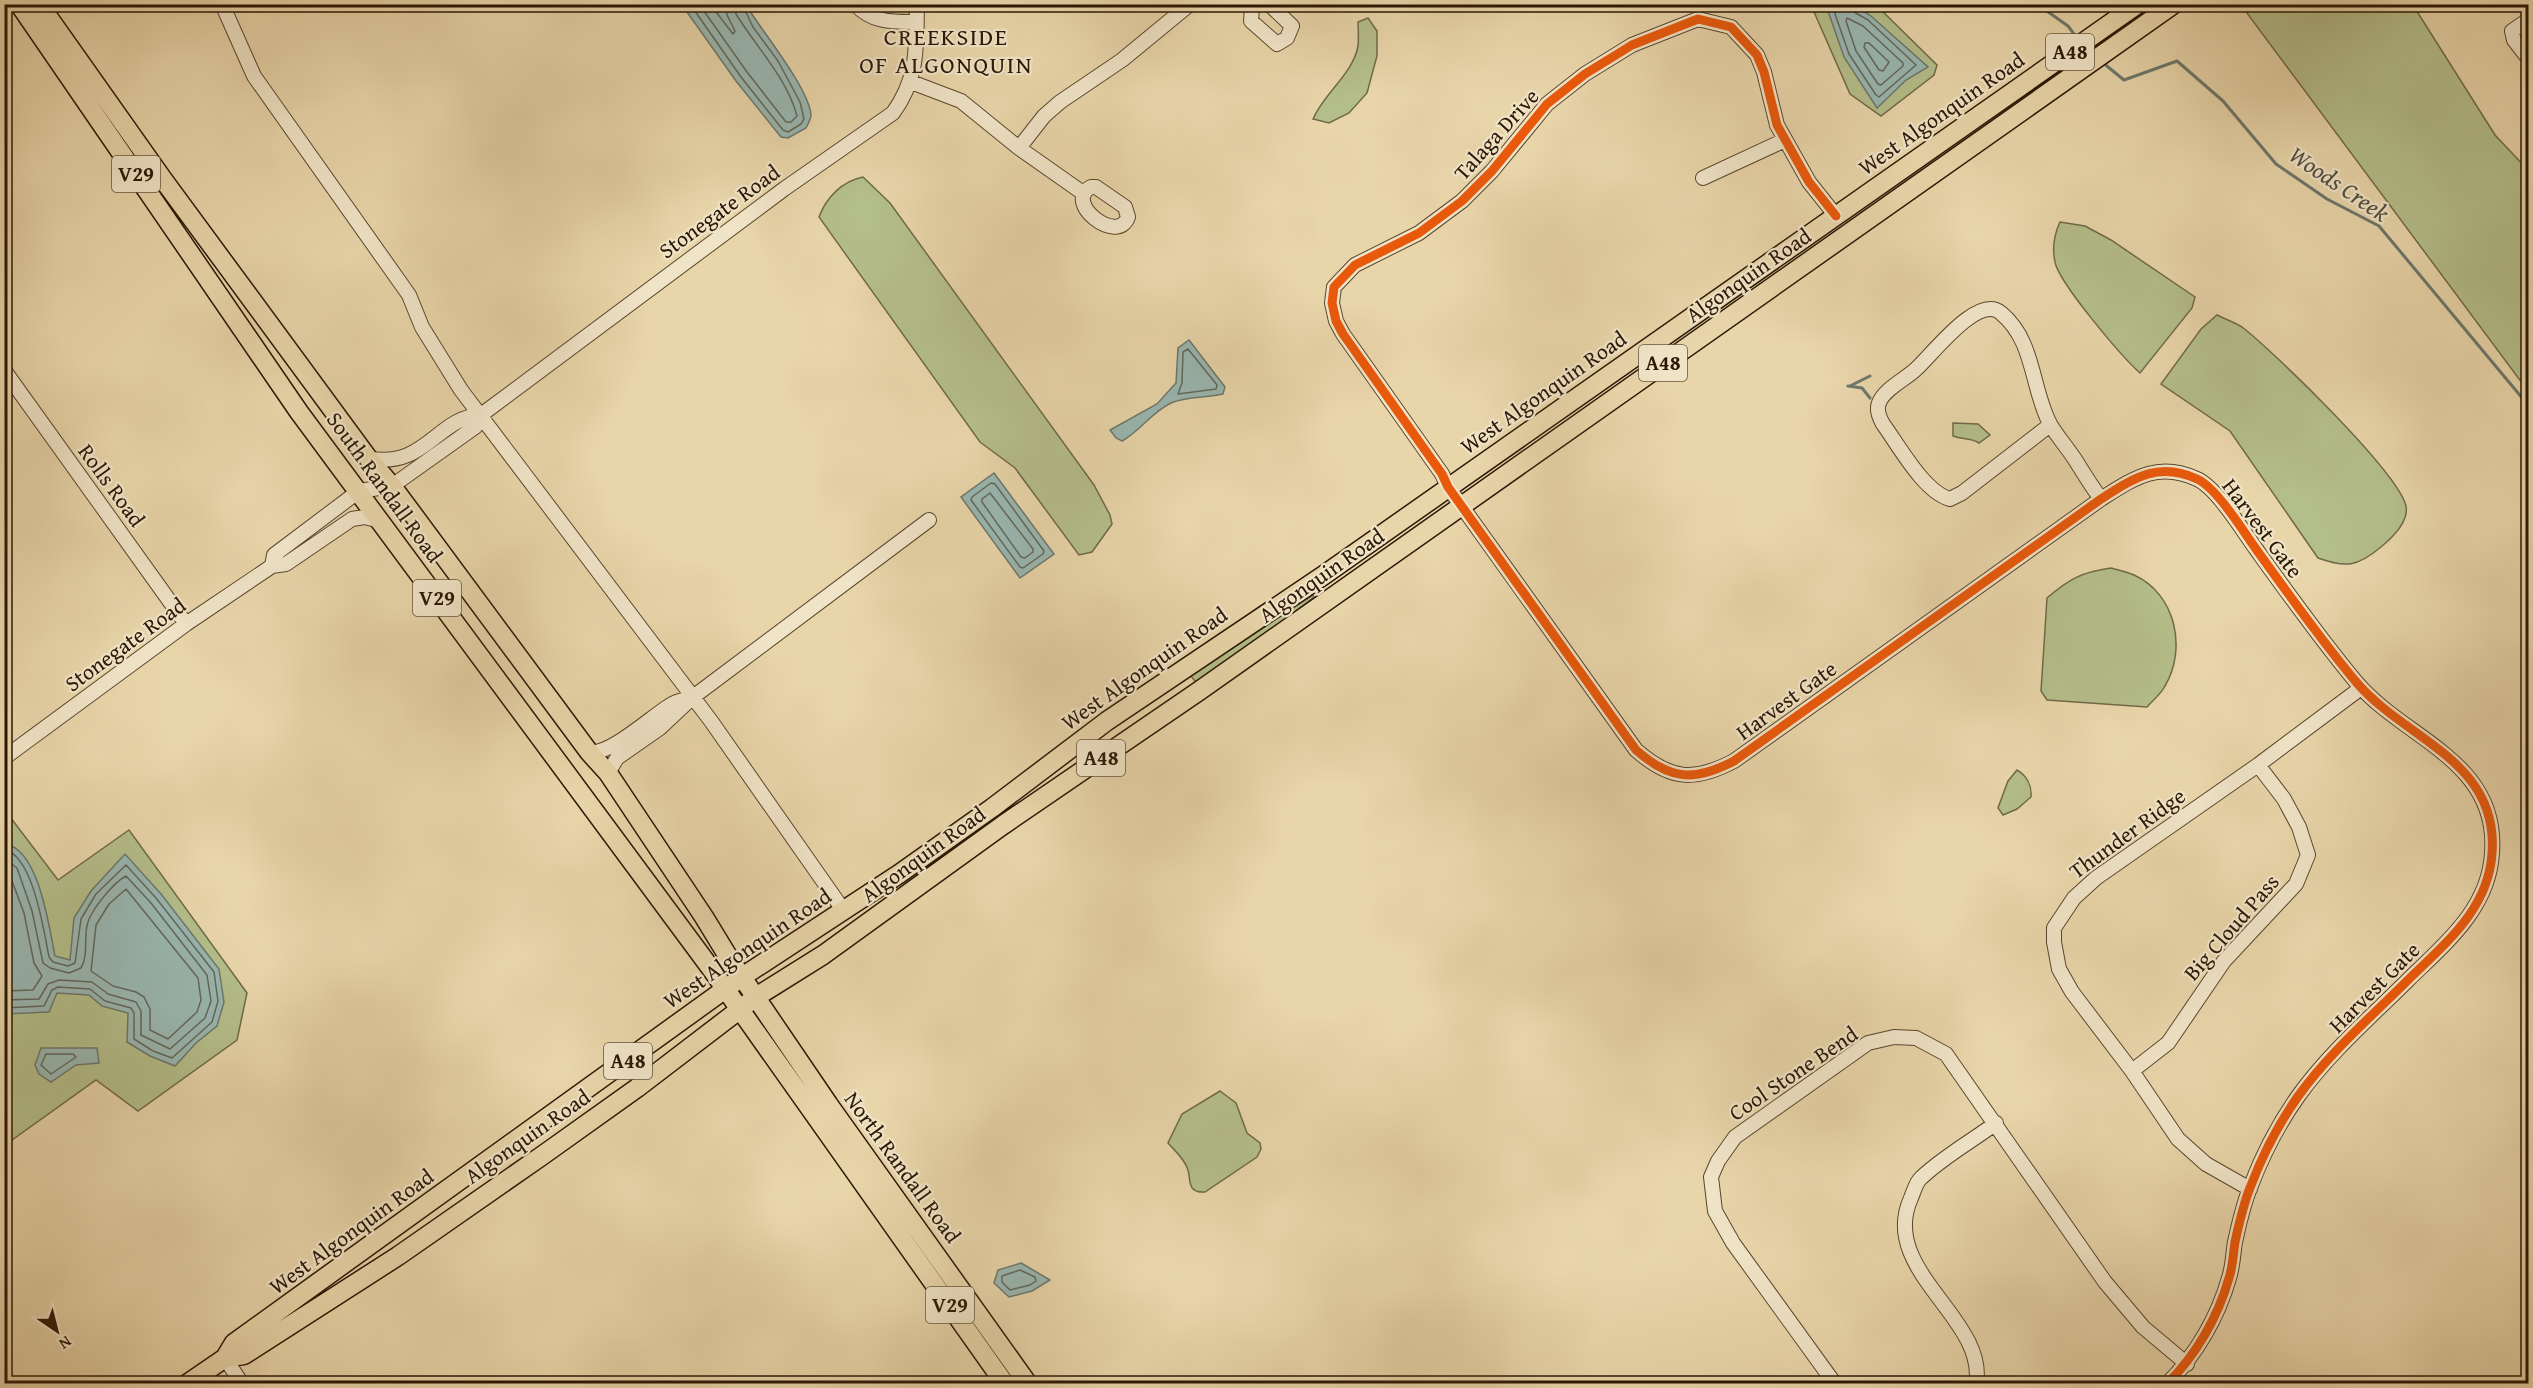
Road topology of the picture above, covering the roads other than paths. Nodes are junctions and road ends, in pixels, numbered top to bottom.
1 (19, 4) edge
2 (39, 4) edge
3 (222, 4) edge
4 (855, 4) edge
5 (917, 4) edge
6 (1191, 4) edge
7 (1269, 4) edge
8 (2138, 4) edge
9 (2174, 4) edge
10 (1251, 5) edge
11 (2529, 20) edge
12 (916, 22) junction
13 (2529, 58) edge
14 (911, 82) junction
15 (1785, 140) junction
16 (1019, 148) junction
17 (1703, 178) dead end
18 (1083, 193) dead end
19 (1836, 216) junction
20 (4, 370) edge
21 (481, 415) junction
22 (2050, 425) junction
23 (369, 458) junction
24 (392, 486) junction
25 (1448, 488) junction
26 (359, 491) junction
27 (2101, 499) junction
28 (1461, 505) junction
29 (929, 520) dead end
30 (380, 521) junction
31 (272, 566) junction
32 (186, 624) junction
33 (2361, 688) junction
34 (693, 697) junction
35 (589, 752) junction
36 (4, 758) edge
37 (2258, 765) junction
38 (608, 773) junction
39 (844, 911) junction
40 (742, 977) junction
41 (725, 989) junction
42 (756, 997) junction
43 (740, 1010) junction
44 (618, 1069) junction
45 (2132, 1071) junction
46 (1996, 1124) junction
47 (530, 1133) junction
48 (543, 1155) junction
49 (2250, 1189) junction
50 (429, 1235) junction
51 (225, 1358) junction
52 (2187, 1364) junction
53 (187, 1383) edge
54 (242, 1383) edge
55 (1005, 1383) edge
56 (1028, 1383) edge
57 (1835, 1383) edge
58 (1976, 1383) edge
59 (2167, 1383) edge

1 - 26 main road, South Randall Road / V29
2 - 23 main road, South Randall Road / V29
3 - 21 street
4 - 12 street
5 - 12 street, Stonegate Road
6 - 16 street
7 - 10 street
8 - 19 main road, West Algonquin Road / A48
9 - 28 main road, Algonquin Road / A48
11 - 13 street
12 - 14 street, Stonegate Road
14 - 16 street
14 - 21 street, Stonegate Road
15 - 17 street
15 - 19 street, Talaga Drive
15 - 25 street, Talaga Drive
16 - 18 street
19 - 25 main road, West Algonquin Road / A48
20 - 32 street, Rolls Road
21 - 23 street, Stonegate Road
21 - 24 street, Stonegate Road
21 - 34 street
22 - 22 street
22 - 27 street
23 - 24 main road, South Randall Road / V29
24 - 26 street, Stonegate Road
24 - 35 main road, South Randall Road / V29
25 - 28 street, Talaga Drive
25 - 39 main road, West Algonquin Road / A48
26 - 30 main road, South Randall Road / V29
26 - 31 street, Stonegate Road
27 - 28 street, Harvest Gate
27 - 33 street, Harvest Gate
28 - 42 main road, Algonquin Road / A48
29 - 34 street
30 - 31 street, Stonegate Road
30 - 41 main road, South Randall Road / V29
31 - 32 street, Stonegate Road
32 - 36 street, Stonegate Road
33 - 37 street, Thunder Ridge
33 - 49 street, Harvest Gate
34 - 35 street
34 - 38 street
34 - 39 street
35 - 38 main road, South Randall Road / V29
37 - 45 street, Big Cloud Pass
37 - 45 street, Thunder Ridge
38 - 40 main road, South Randall Road / V29
39 - 40 main road, West Algonquin Road / A48
40 - 41 main road, West Algonquin Road / A48
40 - 42 main road, North Randall Road / V29
41 - 43 main road, North Randall Road / V29
41 - 44 main road, West Algonquin Road / A48
42 - 43 main road, Algonquin Road / A48
42 - 56 main road, North Randall Road / V29
43 - 48 main road, Algonquin Road / A48
43 - 55 main road, North Randall Road / V29
44 - 47 main road, West Algonquin Road / A48
44 - 48 main road
45 - 49 street, Thunder Ridge
46 - 52 street, Cool Stone Bend
46 - 57 street, Cool Stone Bend
46 - 58 street
47 - 50 main road
47 - 51 main road, West Algonquin Road / A48
48 - 50 main road, Algonquin Road / A48
49 - 52 street, Harvest Gate
50 - 51 main road, Algonquin Road / A48
51 - 53 main road, West Algonquin Road / A48
51 - 54 street
52 - 59 street, Harvest Gate

